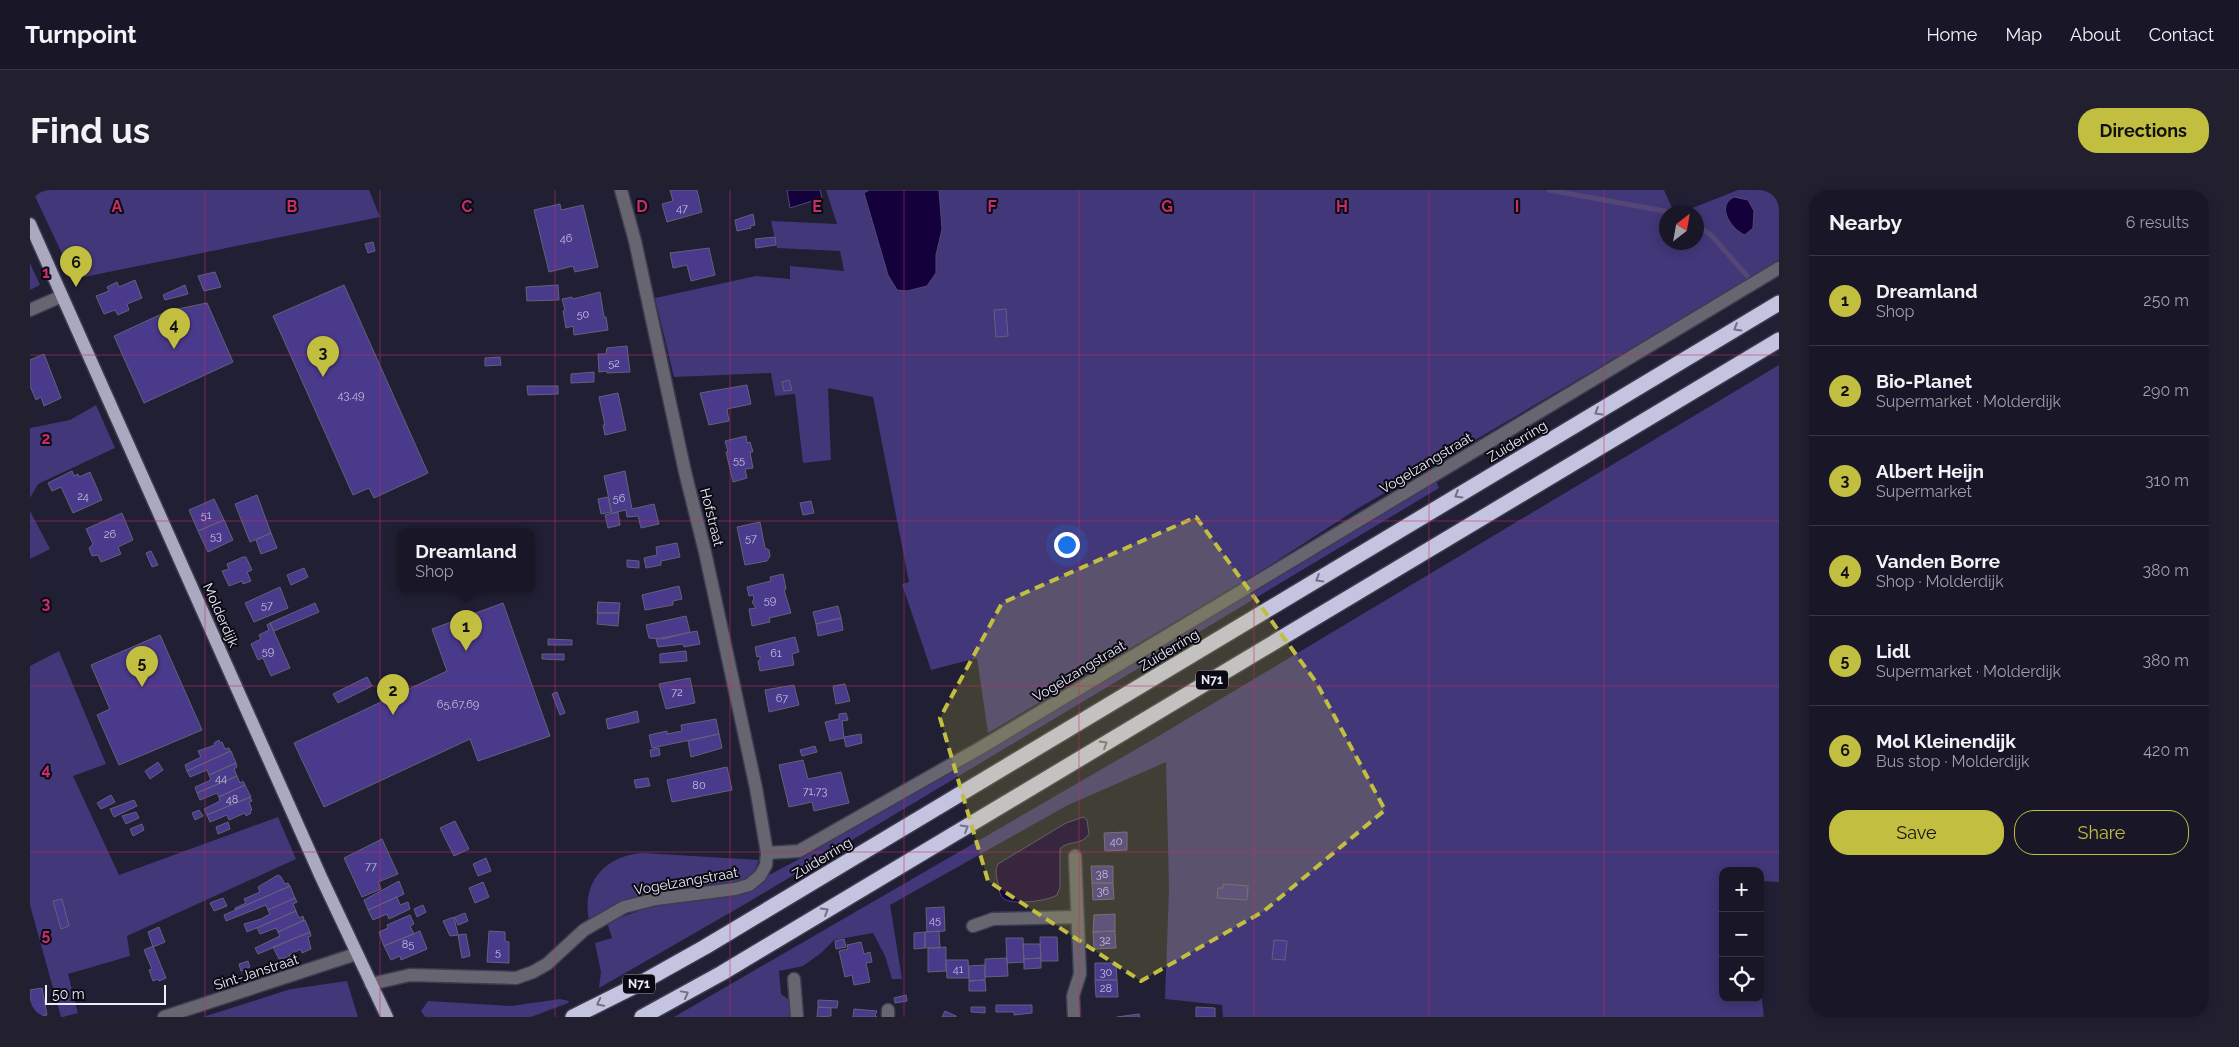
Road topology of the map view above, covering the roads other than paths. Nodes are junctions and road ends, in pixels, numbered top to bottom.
1 (622, 190) edge
2 (30, 224) edge
3 (1779, 268) edge
4 (62, 296) junction
5 (1779, 303) edge
6 (30, 310) edge
7 (1779, 340) edge
8 (767, 853) junction
9 (1075, 856) dead end
10 (1078, 917) junction
11 (973, 926) dead end
12 (356, 954) junction
13 (794, 979) dead end
14 (371, 984) junction
15 (164, 1017) edge
16 (386, 1017) edge
17 (573, 1017) edge
18 (642, 1017) edge
19 (797, 1017) edge
20 (1074, 1017) edge

1 - 8 street, Hofstraat
2 - 4 main road, Molderdijk
3 - 8 street, Vogelzangstraat
4 - 6 street
4 - 12 main road, Molderdijk
5 -> 17 highway, Zuiderring / N71
18 -> 7 highway, N71
8 - 14 street, Vogelzangstraat
9 - 10 street
10 - 11 street
10 - 20 street
12 - 14 main road, Molderdijk
12 - 15 street, Sint-Janstraat
13 - 19 street
14 - 16 main road, Molderdijk

